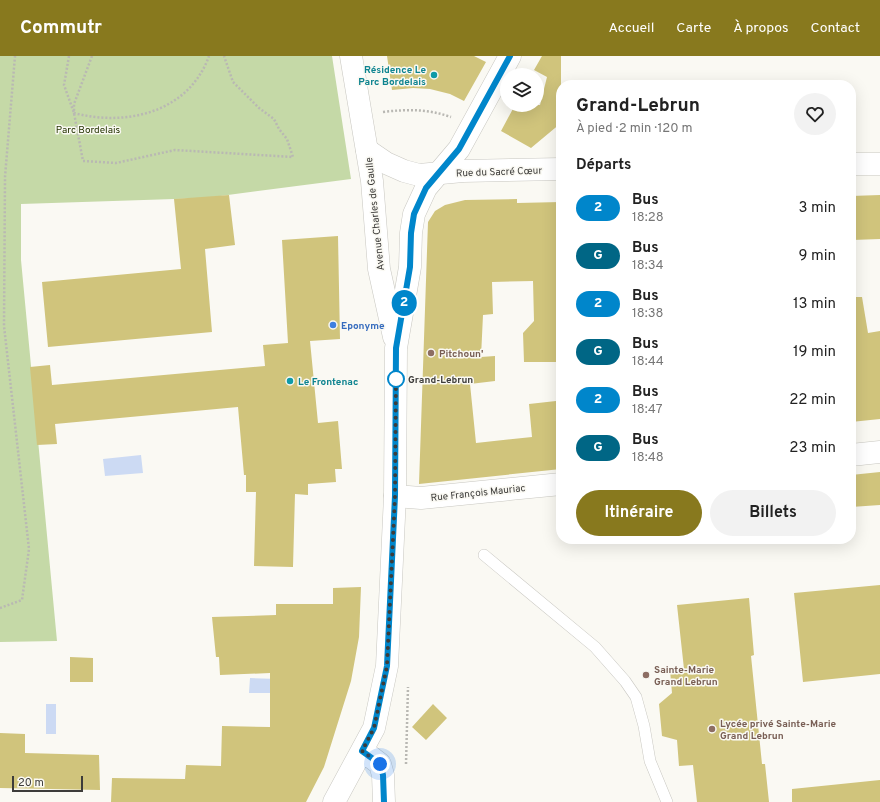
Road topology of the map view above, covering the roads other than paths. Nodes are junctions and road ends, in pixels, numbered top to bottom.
1 (351, 56) edge
2 (510, 56) edge
3 (367, 150) junction
4 (856, 164) edge
5 (880, 164) edge
6 (556, 169) edge
7 (438, 173) junction
8 (396, 348) junction
9 (880, 452) edge
10 (856, 454) edge
11 (556, 484) edge
12 (395, 496) junction
13 (484, 555) dead end
14 (362, 751) junction
15 (334, 802) edge
16 (384, 802) edge
17 (667, 802) edge

1 - 3 main road, Avenue Charles de Gaulle
2 - 7 main road, Avenue Charles de Gaulle
3 - 7 main road, Rue du Sacré Cœur
3 - 8 main road, Avenue Charles de Gaulle
4 - 5 main road
6 - 7 main road, Rue du Sacré Cœur
7 - 8 main road, Avenue Charles de Gaulle
8 - 12 main road, Avenue Charles de Gaulle
9 - 10 main road
11 - 12 main road, Rue François Mauriac
12 - 14 main road, Avenue Charles de Gaulle
13 - 17 lane
14 - 15 main road, Avenue Charles de Gaulle
14 - 16 main road

